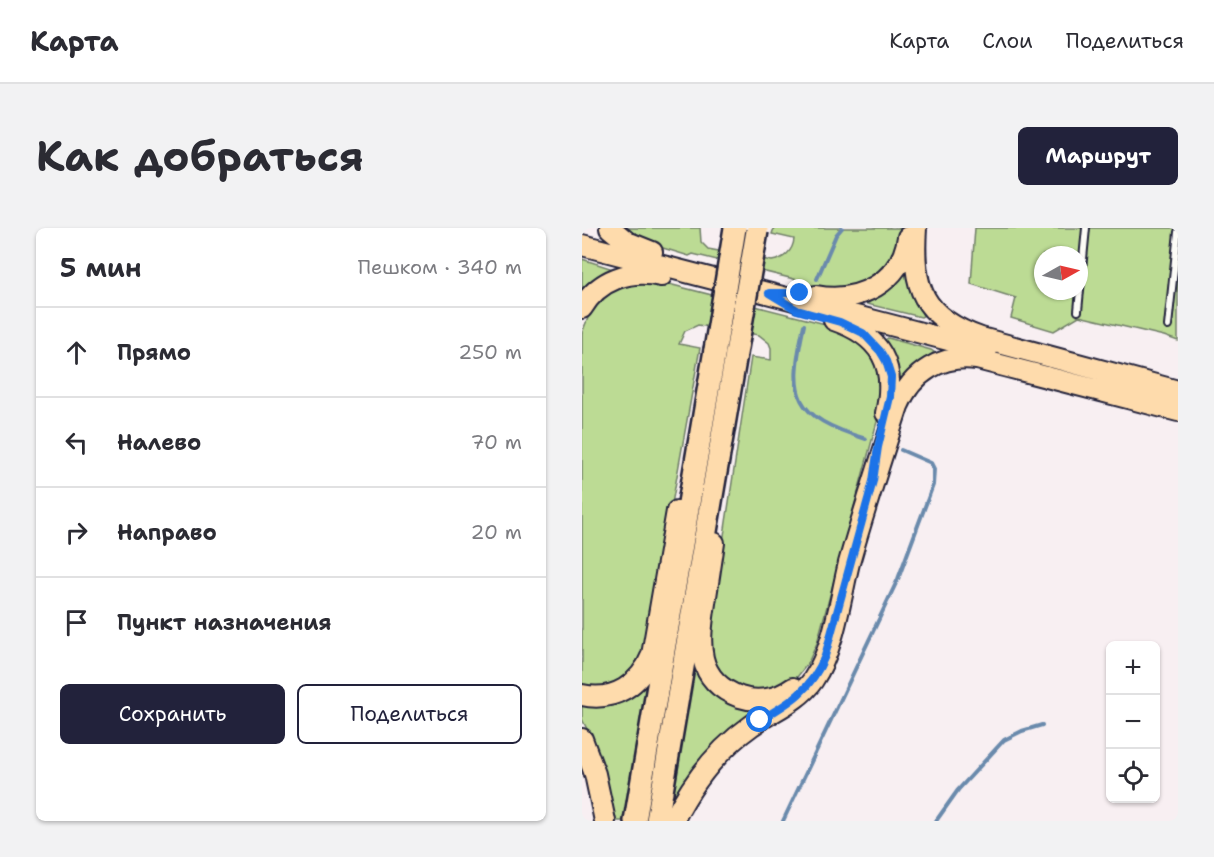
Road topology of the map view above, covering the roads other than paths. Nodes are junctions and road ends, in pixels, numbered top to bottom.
1 (610, 228) edge
2 (735, 228) edge
3 (910, 228) edge
4 (916, 228) edge
5 (1086, 228) edge
6 (757, 230) edge
7 (1178, 232) edge
8 (582, 245) edge
9 (712, 278) junction
10 (769, 293) junction
11 (582, 308) edge
12 (1077, 311) dead end
13 (1168, 326) dead end
14 (710, 381) junction
15 (731, 384) junction
16 (1178, 391) edge
17 (1178, 400) edge
18 (1178, 411) edge
19 (873, 481) junction
20 (850, 562) junction
21 (582, 695) edge
22 (582, 739) edge
23 (605, 821) edge
24 (635, 821) edge
25 (657, 821) edge
26 (673, 821) edge

1 - 9 main road
2 - 14 highway, bridge
3 - 10 main road
4 - 16 main road
5 - 12 lane
6 - 15 highway, bridge
7 - 13 lane
8 - 9 main road
9 - 10 main road
9 - 11 main road
10 - 17 main road
10 - 19 main road
14 - 21 main road
14 - 24 highway
15 - 20 main road
15 - 25 highway
18 - 19 main road
19 - 20 main road
20 - 26 main road
22 - 23 main road

